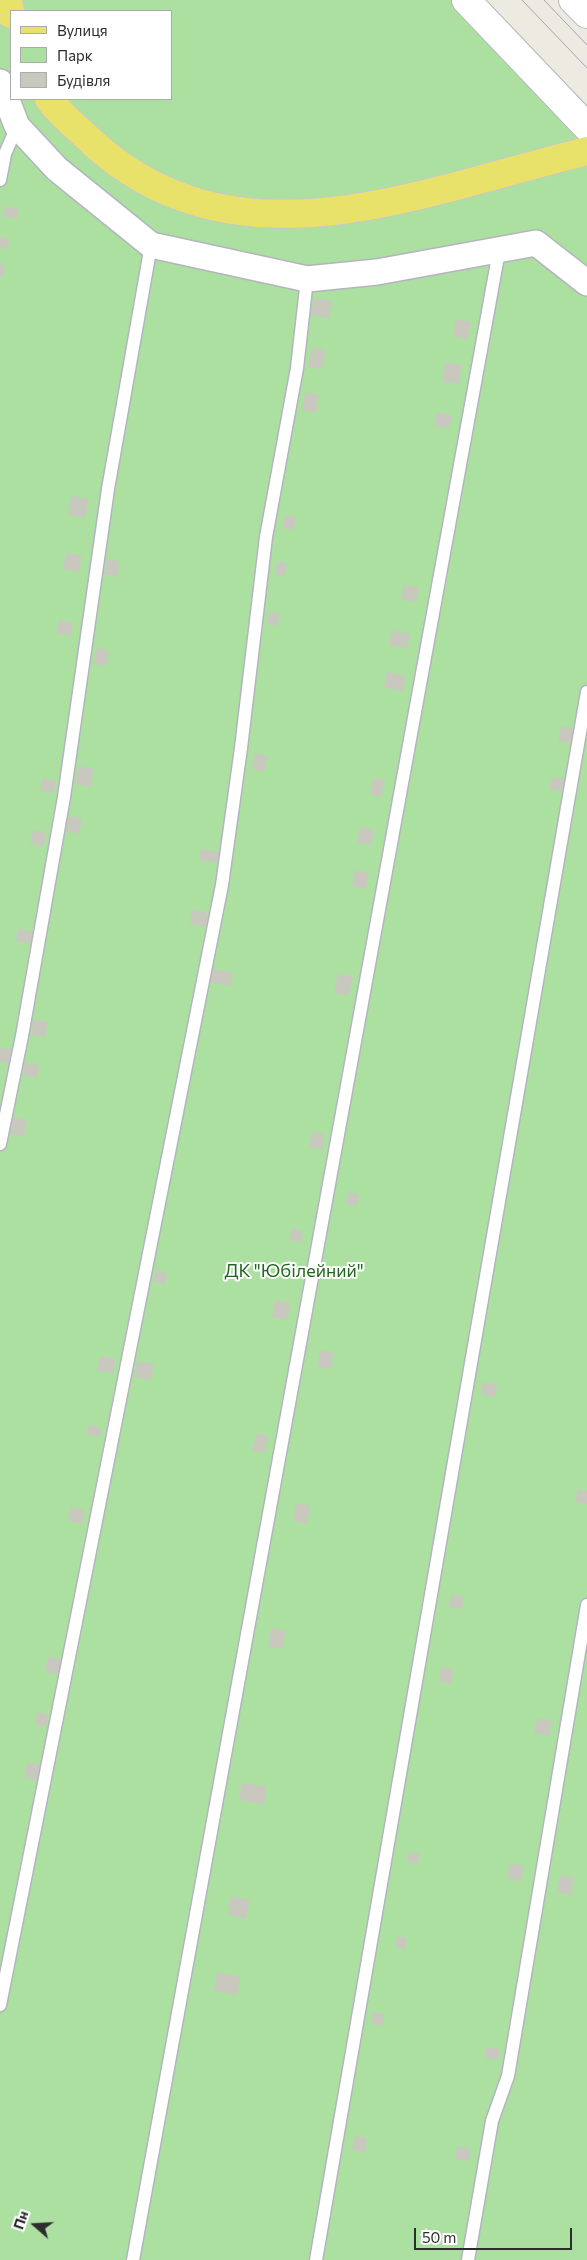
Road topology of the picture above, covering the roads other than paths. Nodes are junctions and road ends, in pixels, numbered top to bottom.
1 (466, 0) edge
2 (573, 0) edge
3 (587, 14) edge
4 (0, 82) edge
5 (50, 100) edge
6 (17, 126) junction
7 (587, 128) edge
8 (587, 151) edge
9 (0, 180) edge
10 (151, 245) junction
11 (499, 251) junction
12 (307, 279) junction
13 (587, 283) edge
14 (587, 692) edge
15 (0, 1144) edge
16 (587, 1605) edge
17 (0, 2005) edge
18 (133, 2260) edge
19 (316, 2260) edge
20 (468, 2260) edge

1 - 7 main road
2 - 3 main road
4 - 6 street
5 - 8 main road
6 - 9 lane
6 - 10 street
10 - 12 street
10 - 15 lane
11 - 12 street
11 - 13 street
11 - 18 lane
12 - 17 lane
14 - 19 lane
16 - 20 lane

